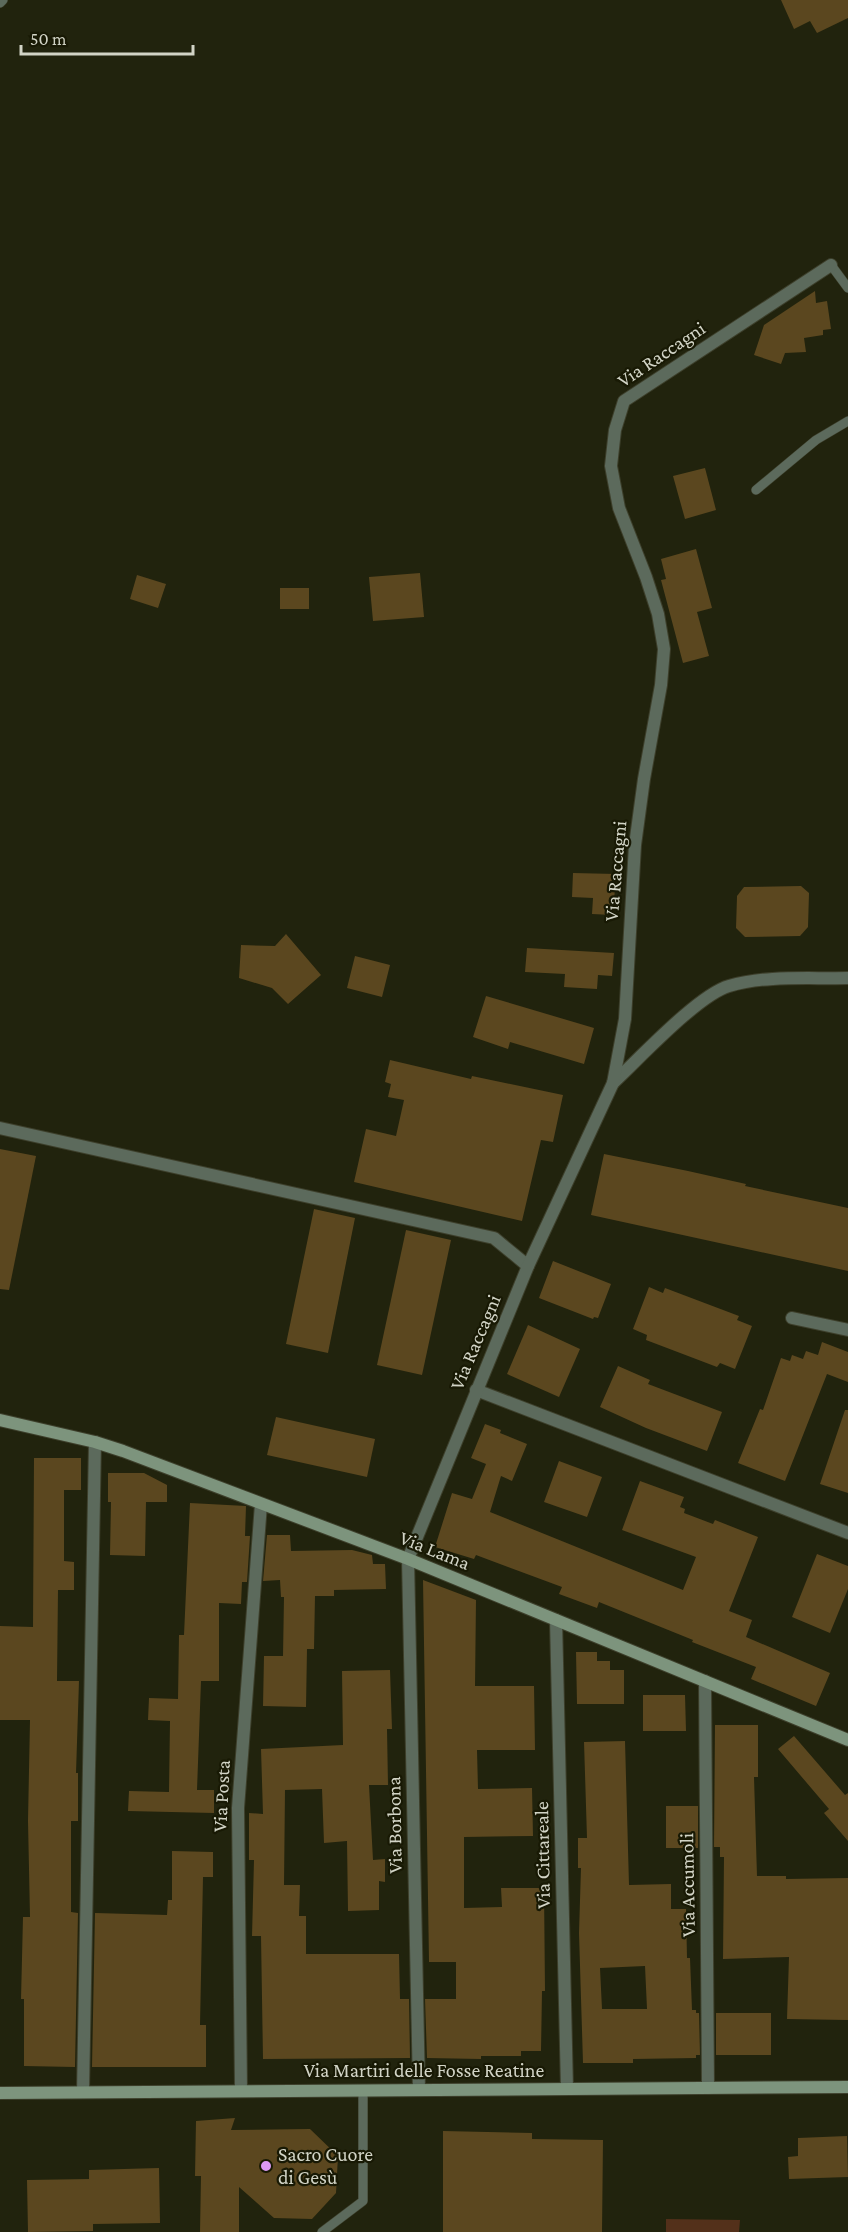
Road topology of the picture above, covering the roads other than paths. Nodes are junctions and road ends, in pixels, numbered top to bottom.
1 (831, 265) joint
2 (848, 288) edge
3 (848, 421) edge
4 (756, 490) dead end
5 (848, 978) edge
6 (614, 1083) junction
7 (0, 1128) edge
8 (528, 1266) junction
9 (792, 1318) dead end
10 (848, 1330) edge
11 (476, 1390) junction
12 (0, 1420) edge
13 (95, 1442) junction
14 (261, 1504) junction
15 (848, 1533) edge
16 (408, 1559) junction
17 (556, 1620) junction
18 (705, 1681) junction
19 (848, 1740) edge
20 (848, 2087) edge
21 (708, 2088) junction
22 (567, 2089) junction
23 (363, 2090) junction
24 (419, 2090) junction
25 (241, 2091) junction
26 (83, 2092) junction
27 (0, 2093) edge
28 (322, 2232) edge

1 - 2 lane
1 - 6 street, Via Raccagni
3 - 4 lane
5 - 6 street
6 - 8 street, Via Raccagni
7 - 8 street
8 - 11 street, Via Raccagni
9 - 10 street
11 - 15 street
11 - 16 street, Via Raccagni
12 - 13 main road, Via Lama
13 - 14 main road, Via Lama
13 - 26 street
14 - 16 main road, Via Lama
14 - 25 street, Via Posta
16 - 17 main road, Via Lama
16 - 24 street, Via Borbona
17 - 18 main road, Via Lama
17 - 22 street, Via Cittareale
18 - 19 main road, Via Lama
18 - 21 street, Via Accumoli
20 - 21 main road, Via Martiri delle Fosse Reatine
21 - 22 main road, Via Martiri delle Fosse Reatine
22 - 24 main road, Via Martiri delle Fosse Reatine
23 - 24 main road, Via Martiri delle Fosse Reatine
23 - 25 main road, Via Martiri delle Fosse Reatine
23 - 28 lane
25 - 26 main road, Via Martiri delle Fosse Reatine
26 - 27 main road, Via Martiri delle Fosse Reatine

